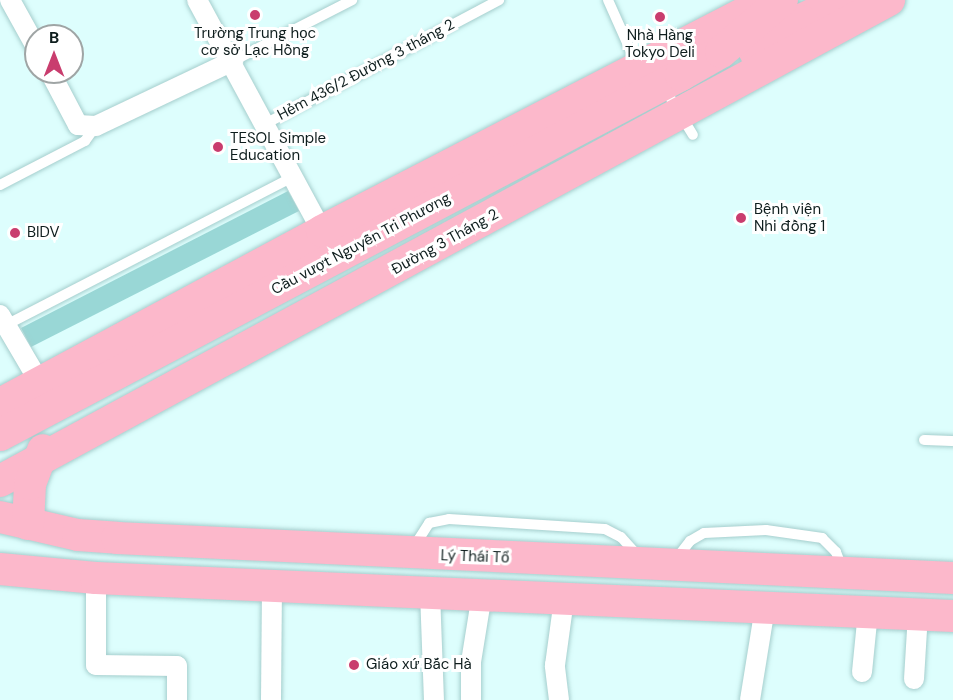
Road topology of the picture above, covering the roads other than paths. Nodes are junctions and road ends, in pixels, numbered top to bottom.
1 (10, 0) edge
2 (197, 0) edge
3 (352, 0) edge
4 (499, 0) edge
5 (608, 0) edge
6 (773, 0) edge
7 (889, 0) edge
8 (847, 6) edge
9 (792, 11) edge
10 (24, 25) edge
11 (721, 52) joint
12 (233, 61) junction
13 (637, 65) junction
14 (56, 84) edge
15 (681, 106) junction
16 (265, 124) junction
17 (96, 126) junction
18 (293, 177) junction
19 (0, 185) edge
20 (317, 221) junction
21 (3, 320) edge
22 (40, 383) junction
23 (0, 404) edge
24 (0, 435) edge
25 (924, 440) dead end
26 (953, 441) edge
27 (43, 448) junction
28 (0, 460) edge
29 (0, 481) edge
30 (14, 521) edge
31 (409, 555) junction
32 (553, 559) junction
33 (658, 564) junction
34 (0, 569) edge
35 (96, 578) junction
36 (953, 578) edge
37 (272, 585) junction
38 (430, 592) junction
39 (482, 594) junction
40 (558, 598) junction
41 (765, 607) junction
42 (868, 612) junction
43 (918, 614) junction
44 (953, 616) edge
45 (862, 672) dead end
46 (914, 679) dead end
47 (177, 700) edge
48 (271, 700) edge
49 (434, 700) edge
50 (471, 700) edge
51 (558, 700) edge
52 (750, 700) edge

1 - 10 street
2 - 12 street
3 - 12 lane
4 - 16 lane, Hẻm 436/2 Đường 3 tháng 2
5 - 13 lane
6 - 13 main road
7 - 8 main road, Đường 3 Tháng 2
8 - 9 main road, Đường 3 Tháng 2
8 - 15 main road, Đường 3 Tháng 2
9 - 11 main road, Đường 3 Tháng 2
9 - 15 main road, Đường 3 Tháng 2
11 - 15 main road, Cầu vượt Nguyễn Tri Phương
12 - 16 street
12 - 17 street
13 - 20 main road
14 - 17 street
15 - 24 main road, Cầu vượt Nguyễn Tri Phương
15 - 27 main road, Đường 3 Tháng 2
16 - 18 street
17 - 19 lane
18 - 20 street
18 - 21 lane
20 - 22 main road
21 - 22 street
22 - 23 main road
25 - 26 lane
27 - 28 main road, Đường 3 Tháng 2
27 - 29 main road, Đường 3 Tháng 2
27 - 30 main road
30 - 31 main road, Lý Thái Tổ
31 - 32 main road, Lý Thái Tổ
31 - 33 lane
32 - 33 main road, Lý Thái Tổ
32 - 40 main road
33 - 36 main road, Lý Thái Tổ
34 - 35 main road
35 - 37 main road
35 - 47 street
37 - 38 main road
37 - 48 street
38 - 39 main road
38 - 49 street
39 - 40 main road
39 - 50 street
40 - 41 main road
40 - 51 street
41 - 42 main road
41 - 52 street
42 - 43 main road
42 - 45 street
43 - 44 main road
43 - 46 street

